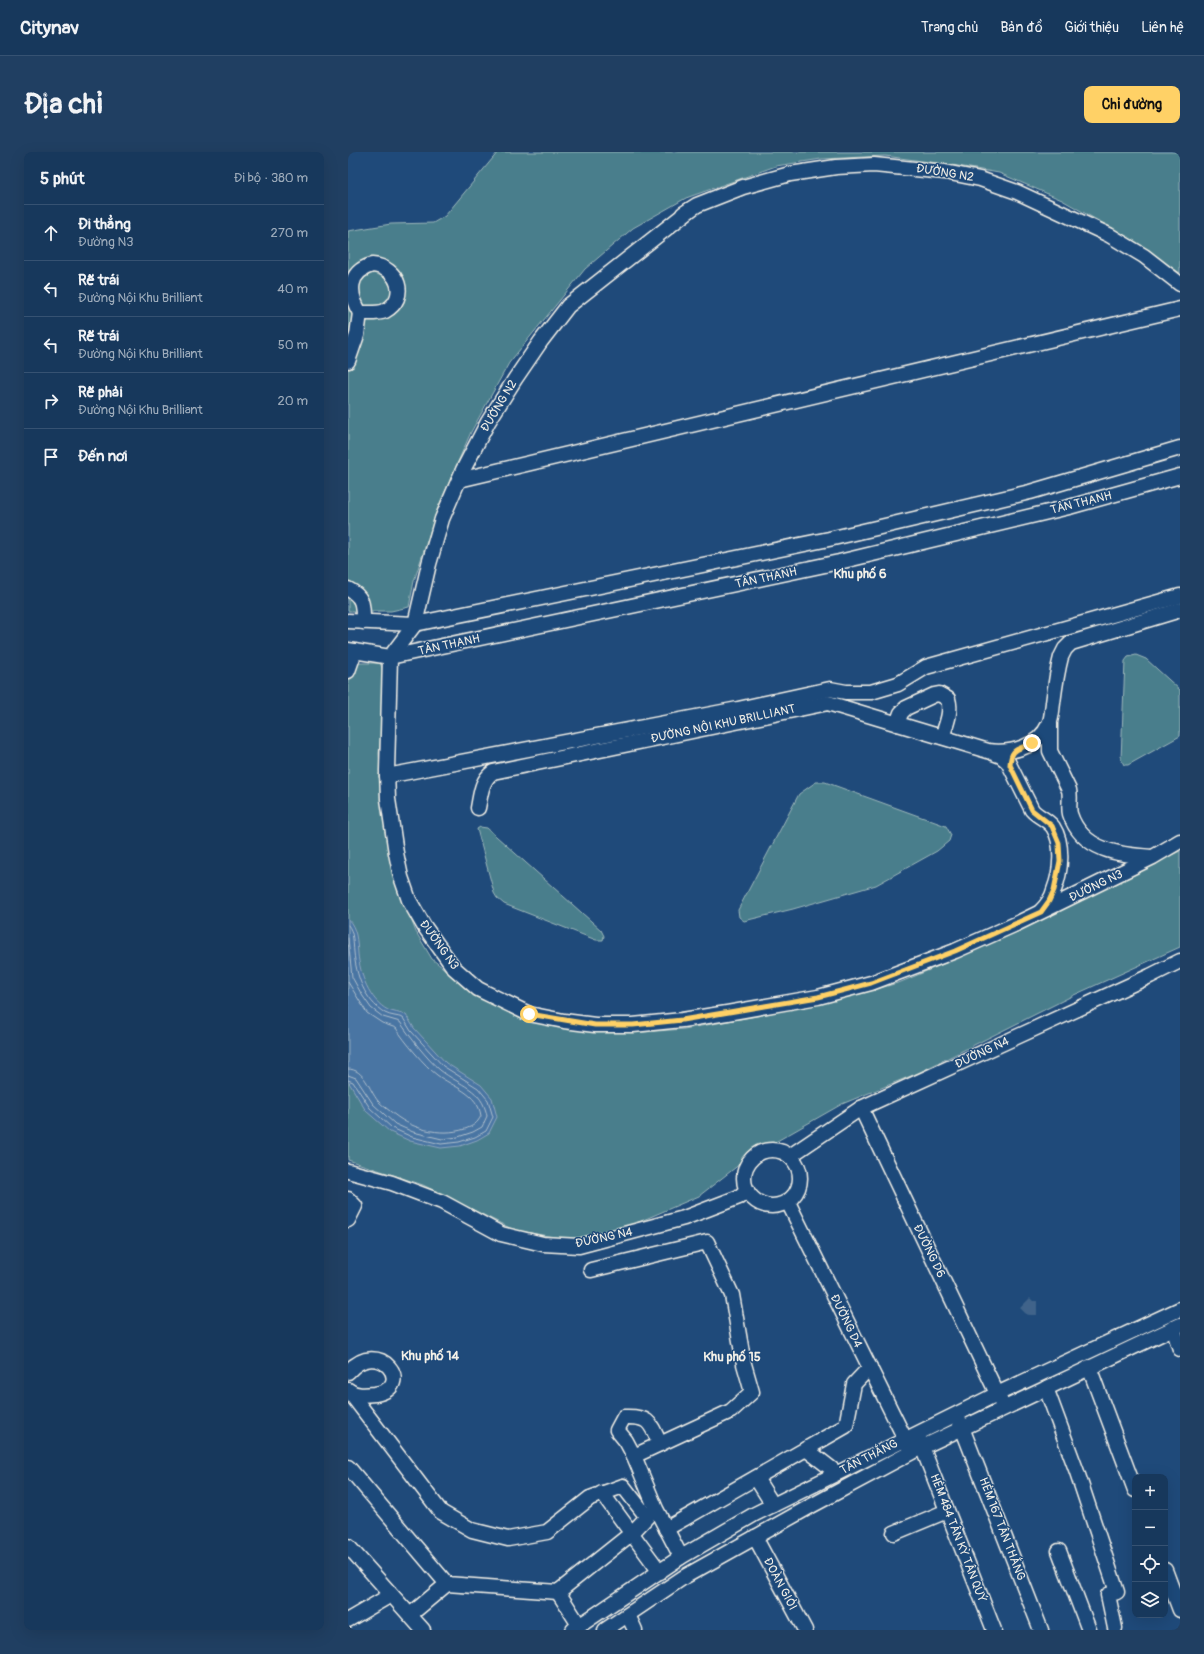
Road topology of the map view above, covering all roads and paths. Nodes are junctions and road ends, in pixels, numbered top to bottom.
1 (1180, 284) edge
2 (1180, 309) edge
3 (360, 313) dead end
4 (348, 361) edge
5 (1180, 448) edge
6 (1180, 476) edge
7 (459, 480) junction
8 (348, 589) edge
9 (1180, 596) edge
10 (1180, 610) edge
11 (348, 621) edge
12 (363, 622) junction
13 (415, 624) junction
14 (352, 651) edge
15 (390, 657) junction
16 (348, 671) edge
17 (1050, 723) junction
18 (897, 724) junction
19 (942, 737) junction
20 (1032, 743) junction
21 (1015, 750) junction
22 (988, 751) junction
23 (1050, 751) junction
24 (1010, 765) junction
25 (387, 776) junction
26 (1070, 805) junction
27 (478, 808) dead end
28 (1042, 818) junction
29 (1180, 841) edge
30 (1153, 857) junction
31 (1041, 912) junction
32 (1180, 961) edge
33 (861, 1108) junction
34 (790, 1156) junction
35 (350, 1176) edge
36 (747, 1190) junction
37 (348, 1200) edge
38 (788, 1202) junction
39 (348, 1220) edge
40 (591, 1270) dead end
41 (1180, 1309) edge
42 (1177, 1326) edge
43 (1180, 1349) edge
44 (870, 1367) junction
45 (1089, 1367) junction
46 (348, 1372) edge
47 (1046, 1388) junction
48 (348, 1390) edge
49 (997, 1394) junction
50 (1004, 1408) junction
51 (957, 1414) junction
52 (963, 1427) junction
53 (911, 1436) junction
54 (660, 1444) junction
55 (806, 1449) junction
56 (917, 1450) junction
57 (634, 1456) junction
58 (348, 1467) edge
59 (838, 1473) junction
60 (756, 1478) junction
61 (1132, 1482) edge
62 (602, 1493) junction
63 (773, 1505) junction
64 (947, 1511) junction
65 (666, 1529) junction
66 (632, 1533) junction
67 (894, 1533) dead end
68 (755, 1537) junction
69 (348, 1546) edge
70 (1059, 1551) dead end
71 (681, 1557) junction
72 (660, 1572) junction
73 (1168, 1578) edge
74 (447, 1584) junction
75 (558, 1592) junction
76 (391, 1595) junction
77 (1180, 1610) edge
78 (628, 1614) junction
79 (410, 1615) junction
80 (348, 1620) edge
81 (576, 1628) edge
82 (1115, 1628) dead end
83 (423, 1630) edge
84 (605, 1630) edge
85 (635, 1630) edge
86 (805, 1630) edge
87 (994, 1630) edge
88 (1040, 1630) edge
89 (1088, 1630) edge

1 - 7 street, ĐƯỜNG N2
2 - 7 street
3 - 4 street
5 - 13 street, TÂN THẠNH
6 - 15 street, TÂN THẠNH
7 - 13 street, ĐƯỜNG N2
8 - 12 street
9 - 25 street
10 - 17 street, ĐƯỜNG NỘI KHU BRILLIANT
11 - 12 street, TÂN THẠNH
12 - 13 street, TÂN THẠNH
13 - 15 street, ĐƯỜNG N2
14 - 15 street, TÂN THẠNH
14 - 16 street
15 - 25 street, ĐƯỜNG N3
17 - 20 street, ĐƯỜNG NỘI KHU BRILLIANT
17 - 23 street, ĐƯỜNG NỘI KHU BRILLIANT
18 - 19 street, ĐƯỜNG NỘI KHU BRILLIANT
18 - 19 street
18 - 27 street, ĐƯỜNG NỘI KHU BRILLIANT
19 - 22 street, ĐƯỜNG NỘI KHU BRILLIANT
20 - 21 street, ĐƯỜNG NỘI KHU BRILLIANT
20 - 23 street
21 - 22 street, ĐƯỜNG NỘI KHU BRILLIANT
21 - 24 street
22 - 24 street, ĐƯỜNG NỘI KHU BRILLIANT
23 - 26 street, ĐƯỜNG NỘI KHU BRILLIANT
24 - 28 street, ĐƯỜNG NỘI KHU BRILLIANT
25 - 31 street, ĐƯỜNG N3
26 - 28 street
26 - 30 street, ĐƯỜNG NỘI KHU BRILLIANT
28 - 31 street, ĐƯỜNG NỘI KHU BRILLIANT
29 - 30 street, ĐƯỜNG N3
30 - 31 street, ĐƯỜNG N3
32 - 33 street, ĐƯỜNG N4
33 - 34 street, ĐƯỜNG N4
33 - 49 street, ĐƯỜNG D6
34 - 36 street
34 - 38 street
35 - 36 street, ĐƯỜNG N4
36 - 38 street
37 - 39 street
38 - 44 street, ĐƯỜNG D4
40 - 54 street
41 - 49 street, TÂN THẮNG
42 - 43 street
42 - 45 street, TÂN THẮNG
44 - 53 street, ĐƯỜNG D4
44 - 55 street
45 - 47 street, TÂN THẮNG
45 - 61 street
46 - 48 street
47 - 50 street, TÂN THẮNG
47 - 82 street
48 - 62 street
49 - 50 street, ĐƯỜNG D6
49 - 51 street, TÂN THẮNG
50 - 52 street, TÂN THẮNG
51 - 52 street, HẺM 167 TÂN THẮNG
51 - 53 street, TÂN THẮNG
52 - 56 street, TÂN THẮNG
52 - 88 street, HẺM 167 TÂN THẮNG
53 - 56 street, HẺM 484 TÂN KỲ TÂN QUÝ
53 - 59 street, TÂN THẮNG
54 - 57 street
54 - 57 street
55 - 59 street
55 - 60 street
56 - 64 street, HẺM 484 TÂN KỲ TÂN QUÝ
56 - 68 street, TÂN THẮNG
57 - 65 street
58 - 74 street
59 - 63 street, TÂN THẮNG
60 - 63 street
60 - 65 street
62 - 66 street
62 - 66 street
63 - 71 street, TÂN THẮNG
64 - 67 street
64 - 87 street, HẺM 484 TÂN KỲ TÂN QUÝ
65 - 71 street
66 - 72 street
66 - 75 street
68 - 78 street, TÂN THẮNG
68 - 86 street, ĐOÀN GIỎI
69 - 76 street
70 - 89 street
71 - 72 street, TÂN THẮNG
72 - 81 street, TÂN THẮNG
73 - 77 street
74 - 75 street
74 - 79 street
75 - 81 street
76 - 79 street
76 - 80 street
78 - 84 street, TÂN THẮNG
78 - 85 street
79 - 83 street

